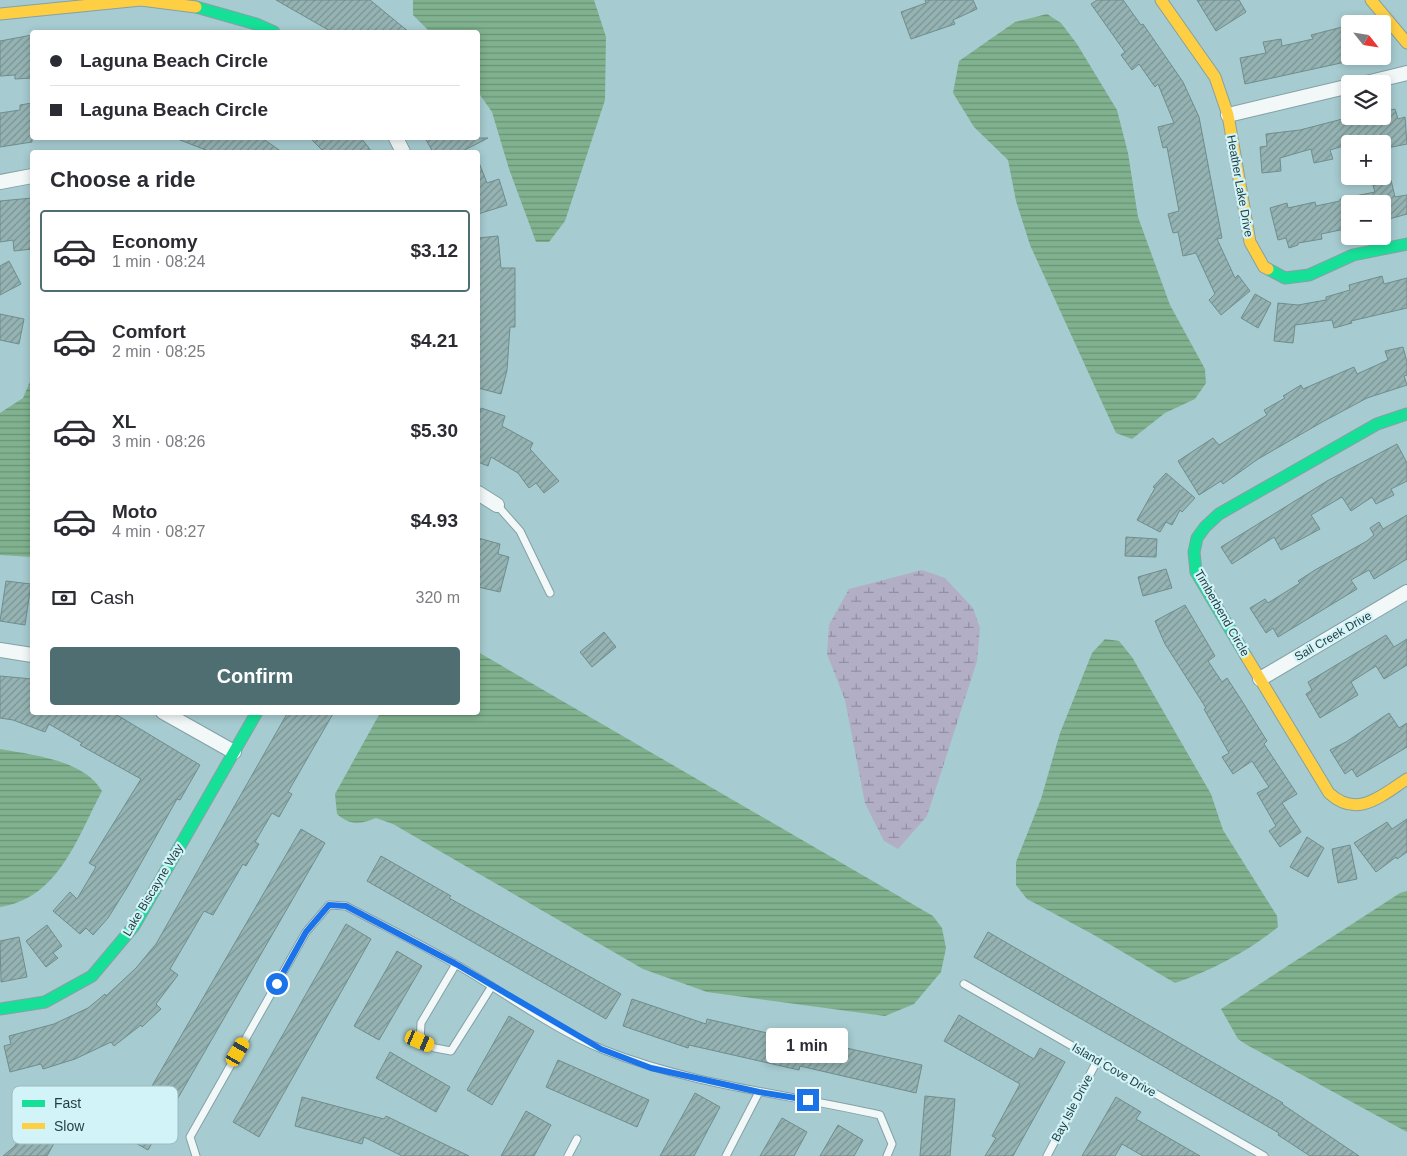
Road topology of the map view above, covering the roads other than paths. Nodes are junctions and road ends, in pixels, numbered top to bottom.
1 (1161, 0) edge
2 (1371, 0) edge
3 (0, 14) edge
4 (270, 30) edge
5 (1407, 43) edge
6 (1407, 73) edge
7 (1391, 77) edge
8 (1341, 88) edge
9 (1228, 115) junction
10 (30, 176) edge
11 (0, 182) edge
12 (1407, 244) edge
13 (1407, 414) edge
14 (480, 494) edge
15 (497, 504) joint
16 (1407, 592) edge
17 (550, 593) dead end
18 (0, 650) edge
19 (30, 655) edge
20 (1260, 679) junction
21 (168, 715) edge
22 (255, 715) edge
23 (234, 752) junction
24 (1407, 779) edge
25 (456, 964) junction
26 (964, 984) dead end
27 (492, 986) junction
28 (0, 1009) edge
29 (1098, 1061) junction
30 (759, 1092) junction
31 (577, 1139) dead end
32 (196, 1156) edge
33 (568, 1156) edge
34 (726, 1156) edge
35 (887, 1156) edge
36 (1048, 1156) edge
37 (1264, 1156) edge

1 - 9 street, Heather Lake Drive
2 - 5 street
3 - 4 street
6 - 7 street
8 - 9 street
9 - 12 street, Heather Lake Drive
10 - 11 street
13 - 20 street, Timberbend Circle
14 - 15 street
15 - 17 lane
16 - 20 street, Sail Creek Drive
18 - 19 street
20 - 24 street, Timberbend Circle
21 - 23 street
22 - 23 street, Lake Biscayne Way
23 - 28 street, Lake Biscayne Way
25 - 27 lane
25 - 27 lane
25 - 32 lane
26 - 29 lane, Island Cove Drive
27 - 30 lane
29 - 36 lane, Bay Isle Drive
29 - 37 lane, Island Cove Drive
30 - 34 lane
30 - 35 lane
31 - 33 lane

